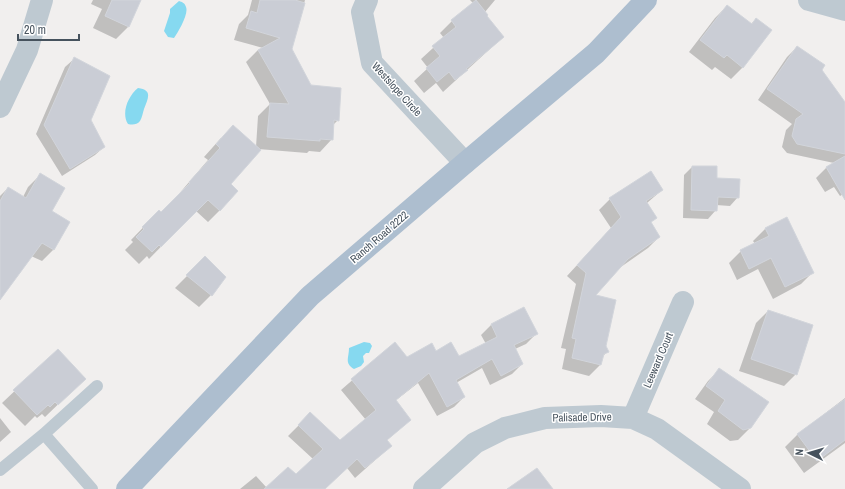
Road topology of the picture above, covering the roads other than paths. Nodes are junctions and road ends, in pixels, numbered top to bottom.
1 (42, 0) edge
2 (367, 0) edge
3 (646, 0) edge
4 (808, 0) edge
5 (845, 10) edge
6 (0, 107) edge
7 (465, 163) junction
8 (683, 302) dead end
9 (97, 386) dead end
10 (633, 418) junction
11 (44, 434) junction
12 (0, 470) edge
13 (92, 489) edge
14 (127, 489) edge
15 (424, 489) edge
16 (740, 489) edge

1 - 6 street
2 - 7 street, Westslope Circle
3 - 7 main road, Ranch Road 2222
4 - 5 street
7 - 14 main road, Ranch Road 2222
8 - 10 street, Leeward Court
9 - 11 lane
10 - 15 street, Palisade Drive
10 - 16 street, Palisade Drive
11 - 12 lane
11 - 13 lane

